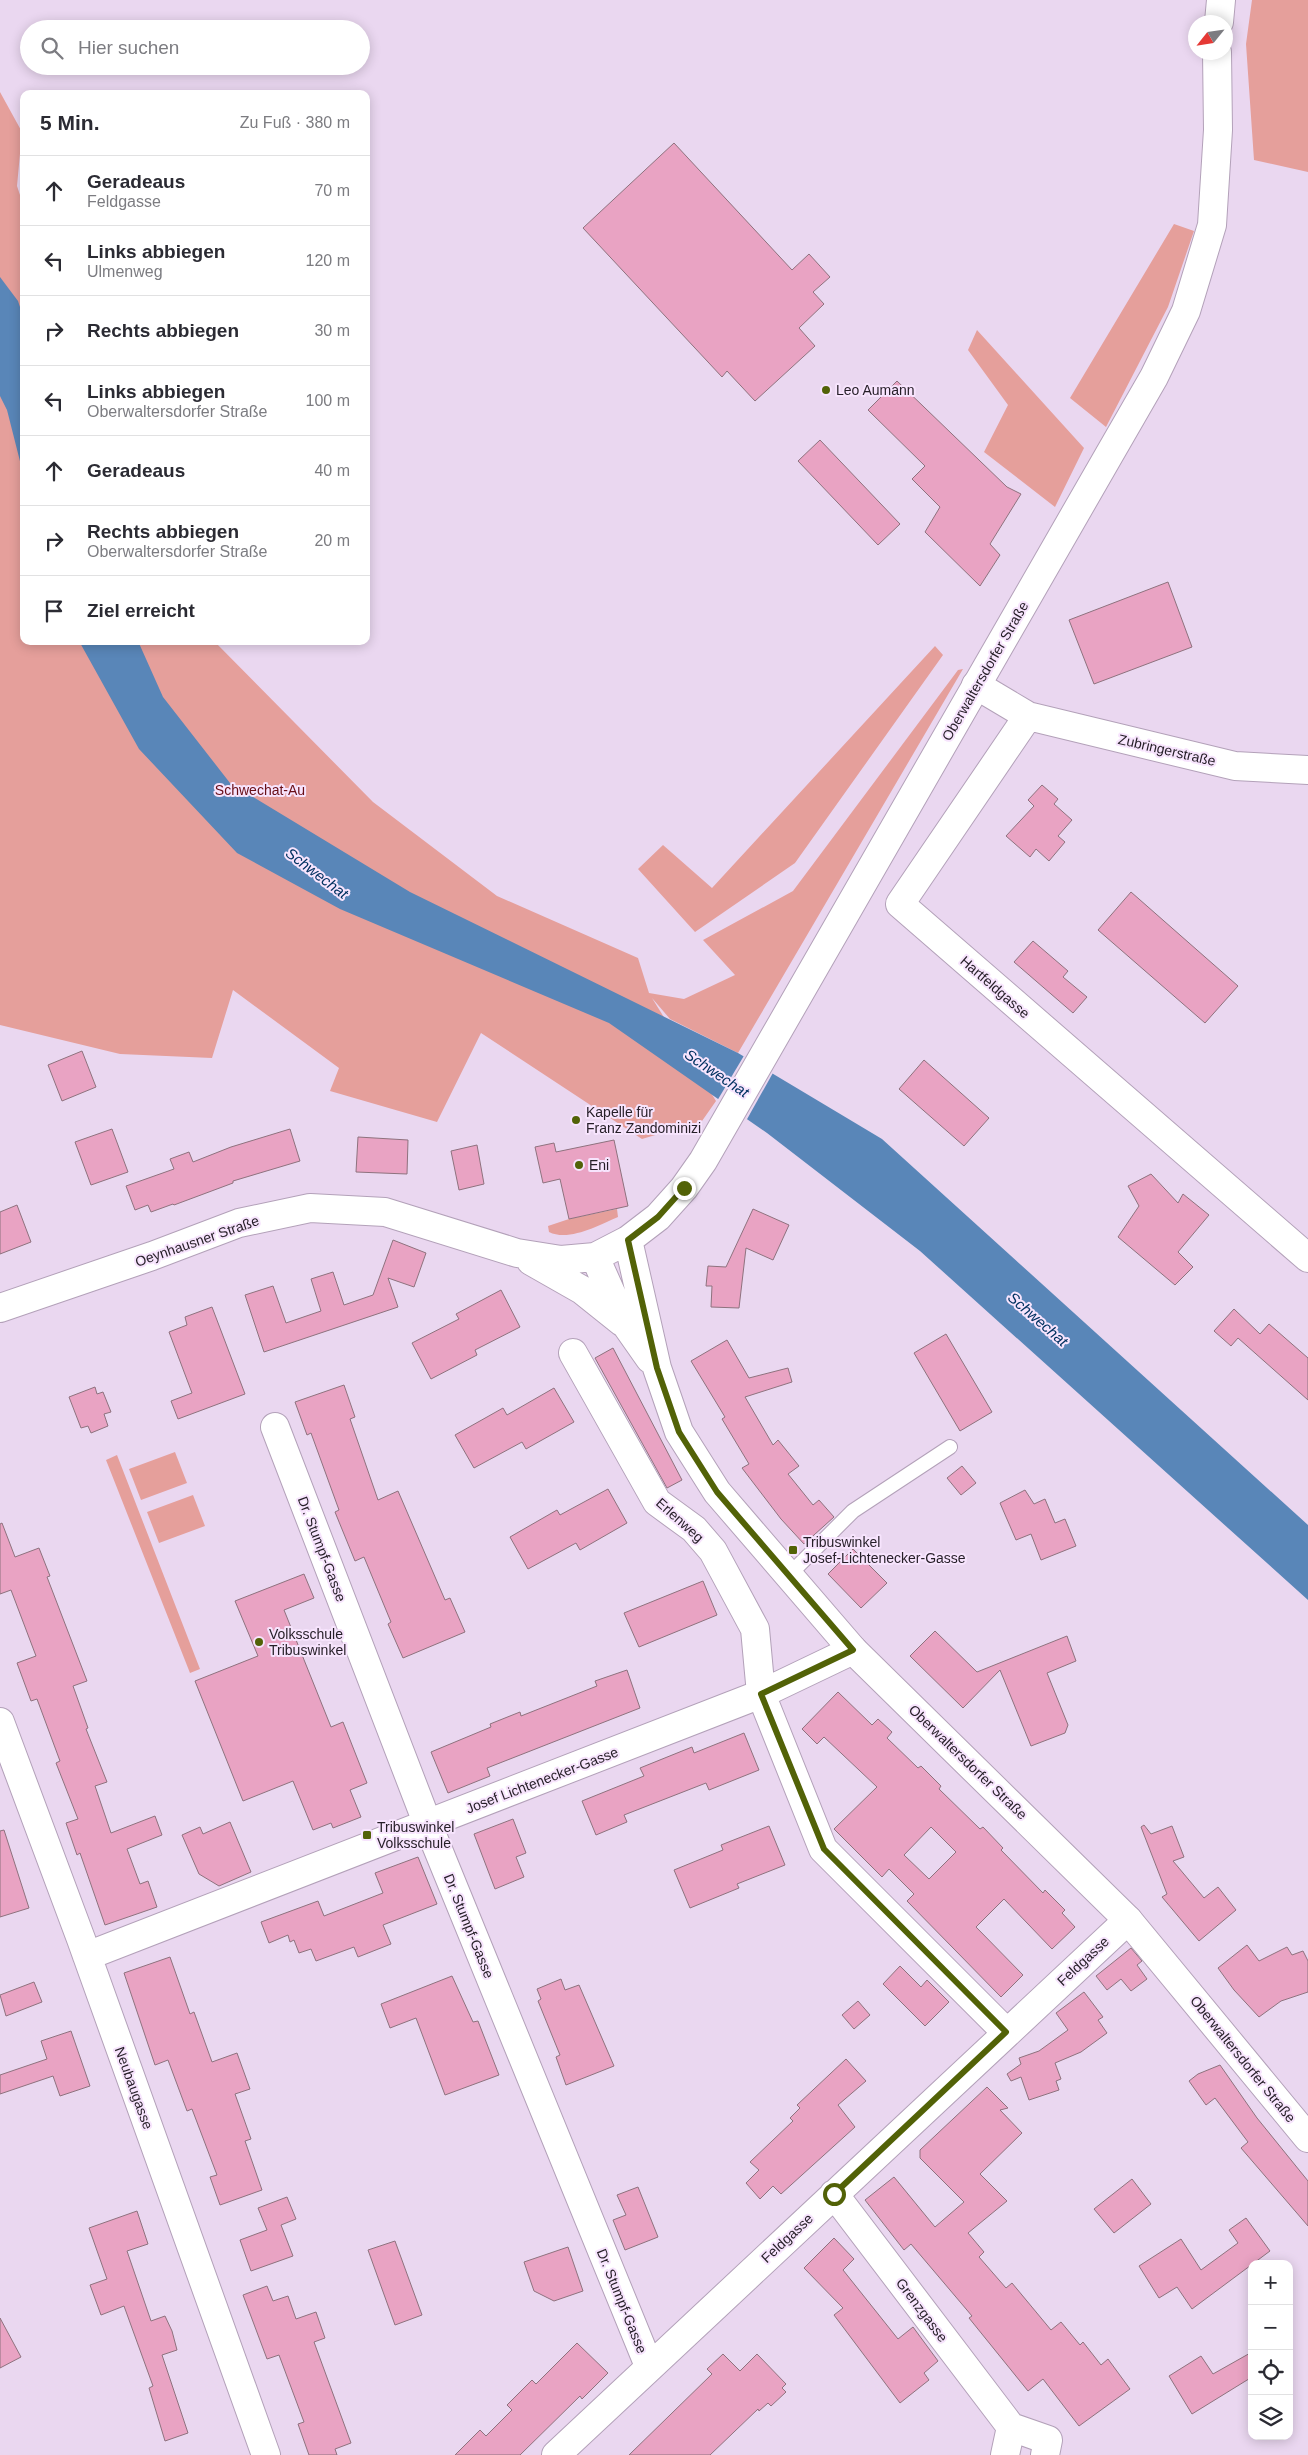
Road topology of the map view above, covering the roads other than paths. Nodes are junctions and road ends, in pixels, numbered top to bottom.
1 (1221, 0) edge
2 (1220, 15) edge
3 (1217, 60) edge
4 (976, 685) junction
5 (1028, 716) junction
6 (1308, 770) edge
7 (628, 1240) junction
8 (517, 1253) junction
9 (595, 1257) junction
10 (1308, 1258) edge
11 (0, 1308) edge
12 (624, 1322) junction
13 (573, 1353) dead end
14 (657, 1368) junction
15 (275, 1427) dead end
16 (950, 1447) dead end
17 (790, 1574) junction
18 (853, 1650) junction
19 (761, 1694) junction
20 (0, 1722) edge
21 (428, 1824) junction
22 (1128, 1920) junction
23 (87, 1956) junction
24 (1006, 2032) junction
25 (1308, 2138) edge
26 (834, 2194) junction
27 (649, 2366) junction
28 (1011, 2426) junction
29 (266, 2455) edge
30 (556, 2455) edge
31 (1005, 2455) edge
32 (1045, 2455) edge

1 - 2 street
3 - 4 street, Oberwaltersdorfer Straße
4 - 5 street
4 - 7 street, Oberwaltersdorfer Straße
5 - 6 street, Zubringerstraße
5 - 10 street, Hartfeldgasse
7 - 9 street, Oeynhausner Straße
7 - 14 street
8 - 9 street, Oeynhausner Straße
8 - 11 street, Oeynhausner Straße
8 - 12 street
9 - 12 street
12 - 14 street
13 - 19 street, Erlenweg
14 - 17 street, Oberwaltersdorfer Straße
15 - 21 street, Dr. Stumpf-Gasse
16 - 17 lane
17 - 18 street, Oberwaltersdorfer Straße
18 - 19 street, Josef Lichtenecker-Gasse
18 - 22 street, Oberwaltersdorfer Straße
19 - 21 street, Josef Lichtenecker-Gasse
19 - 24 street, Erlenweg
20 - 23 street, Neubaugasse
21 - 23 street, Josef Lichtenecker-Gasse
21 - 27 street, Dr. Stumpf-Gasse
22 - 24 street, Feldgasse
22 - 25 street, Oberwaltersdorfer Straße
23 - 29 street, Neubaugasse
24 - 26 street, Feldgasse
26 - 27 street, Feldgasse
26 - 28 street, Grenzgasse
27 - 30 street, Feldgasse
28 - 31 street
28 - 32 street

